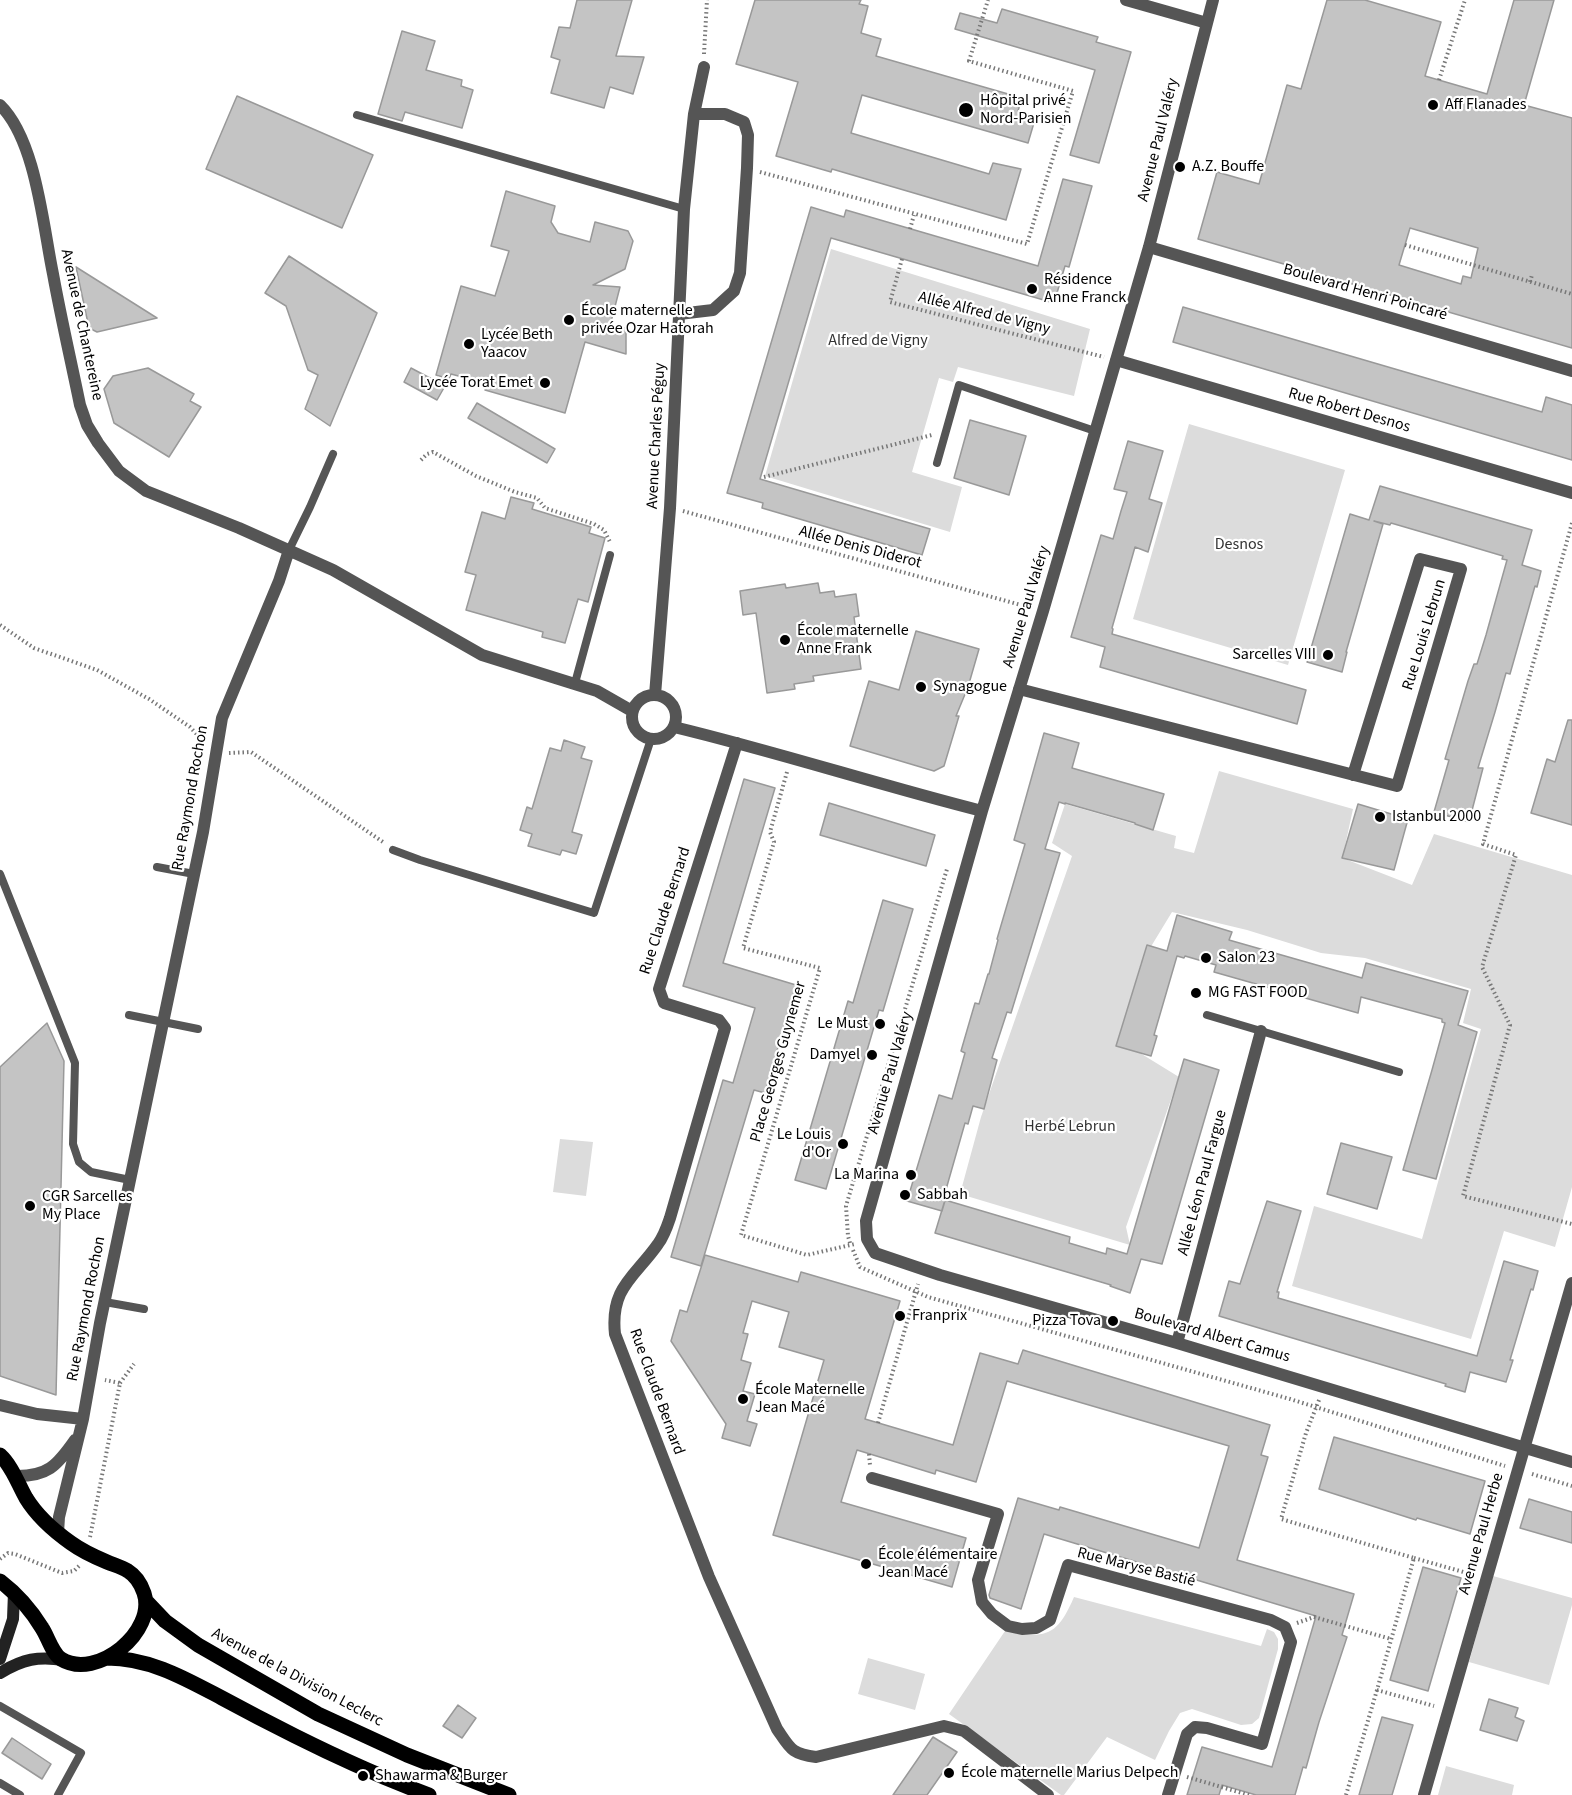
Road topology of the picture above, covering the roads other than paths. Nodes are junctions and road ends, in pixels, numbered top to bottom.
1 (1126, 0) edge
2 (1213, 0) edge
3 (1206, 23) junction
4 (704, 67) road end
5 (0, 105) edge
6 (694, 114) junction
7 (357, 115) dead end
8 (684, 209) junction
9 (1149, 247) junction
10 (679, 314) junction
11 (1116, 360) junction
12 (1572, 371) edge
13 (1095, 431) junction
14 (333, 454) dead end
15 (937, 464) dead end
16 (1572, 493) edge
17 (289, 550) junction
18 (610, 555) road end
19 (574, 683) junction
20 (1019, 689) junction
21 (654, 695) junction
22 (632, 711) junction
23 (674, 728) junction
24 (651, 739) junction
25 (737, 742) junction
26 (1353, 775) junction
27 (982, 811) junction
28 (393, 850) road end
29 (157, 867) dead end
30 (0, 874) edge
31 (194, 874) junction
32 (129, 1015) dead end
33 (1207, 1015) dead end
34 (163, 1022) junction
35 (198, 1029) dead end
36 (1262, 1031) junction
37 (1398, 1072) dead end
38 (130, 1180) junction
39 (867, 1239) joint
40 (1572, 1283) edge
41 (105, 1302) junction
42 (144, 1309) dead end
43 (1177, 1343) junction
44 (0, 1405) edge
45 (83, 1419) junction
46 (79, 1434) junction
47 (1524, 1446) junction
48 (0, 1455) edge
49 (1572, 1462) edge
50 (14, 1476) junction
51 (872, 1478) dead end
52 (58, 1533) junction
53 (0, 1581) edge
54 (14, 1592) junction
55 (146, 1601) junction
56 (107, 1658) junction
57 (0, 1659) edge
58 (64, 1660) junction
59 (0, 1673) edge
60 (0, 1706) edge
61 (0, 1783) edge
62 (20, 1795) edge
63 (58, 1795) edge
64 (429, 1795) edge
65 (509, 1795) edge
66 (1048, 1795) edge
67 (1168, 1795) edge
68 (1424, 1795) edge

1 - 3 street
2 - 3 street, Avenue Paul Valéry
3 - 9 street, Avenue Paul Valéry
4 - 6 street, Avenue Charles Péguy
5 - 17 street, Avenue de Chantereine
6 - 8 street, Avenue Charles Péguy
6 - 10 street
7 - 8 lane
8 - 10 street, Avenue Charles Péguy
9 - 11 street, Avenue Paul Valéry
9 - 12 street, Boulevard Henri Poincaré
10 - 21 street, Avenue Charles Péguy
11 - 13 street, Avenue Paul Valéry
11 - 16 street, Rue Robert Desnos
13 - 15 lane
13 - 20 street, Avenue Paul Valéry
14 - 17 lane
17 - 19 street
17 - 31 street, Rue Raymond Rochon
18 - 19 lane
19 - 22 street
20 - 26 street, Rue Louis Lebrun
20 - 27 street, Avenue Paul Valéry
21 - 22 street
21 - 23 street
22 - 24 street
23 - 24 street
23 - 25 street
24 - 28 lane
25 - 27 street
25 - 66 street, Rue Claude Bernard
26 - 26 street, Rue Louis Lebrun
27 - 39 street, Avenue Paul Valéry
29 - 31 lane
30 - 38 lane
31 - 34 street, Rue Raymond Rochon
32 - 34 lane
33 - 36 lane
34 - 35 lane
34 - 38 street, Rue Raymond Rochon
36 - 37 lane
36 - 43 street, Allée Léon Paul Fargue
38 - 41 street, Rue Raymond Rochon
39 - 43 street, Boulevard Albert Camus
40 - 47 street, Avenue Paul Herbe
41 - 42 lane
41 - 45 street, Rue Raymond Rochon
43 - 47 street, Boulevard Albert Camus
44 - 45 street
45 - 46 street, Rue Raymond Rochon
46 - 50 street, Rue Raymond Rochon
46 - 52 street, Rue Raymond Rochon
47 - 49 street, Boulevard Albert Camus
47 - 68 street, Avenue Paul Herbe
48 - 50 main road, Avenue de la Division Leclerc
50 - 52 main road, Avenue de la Division Leclerc
51 - 67 street, Rue Maryse Bastié
52 - 55 main road, Avenue de la Division Leclerc
53 - 54 main road
54 - 57 main road
54 - 58 main road
55 - 56 main road
55 - 65 main road, Avenue de la Division Leclerc
56 - 58 main road
56 - 64 main road
58 - 59 main road
60 - 63 lane
61 - 62 lane

